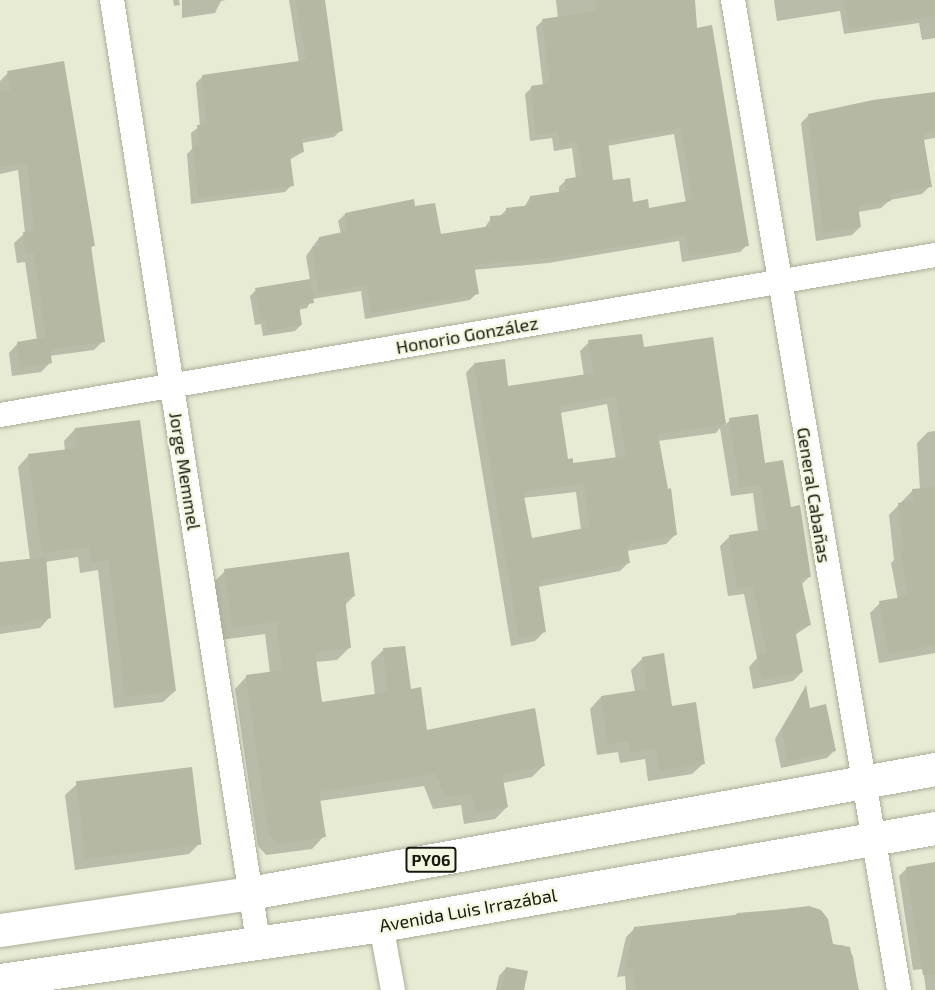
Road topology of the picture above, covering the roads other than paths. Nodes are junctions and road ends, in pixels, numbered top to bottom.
1 (112, 0) edge
2 (733, 0) edge
3 (935, 255) edge
4 (779, 281) junction
5 (172, 385) junction
6 (0, 414) edge
7 (935, 769) edge
8 (861, 781) junction
9 (935, 828) edge
10 (873, 840) junction
11 (250, 894) junction
12 (381, 925) junction
13 (0, 930) edge
14 (258, 941) junction
15 (0, 980) edge
16 (393, 990) edge
17 (899, 990) edge

1 - 5 street, Jorge Memmel
2 - 4 street, General Cabañas
3 - 4 street, Honorio González
4 - 5 street, Honorio González
4 - 8 street, General Cabañas
5 - 6 street, Honorio González
5 - 11 street, Jorge Memmel
7 - 8 highway, PY06
8 - 10 street, General Cabañas
8 - 11 highway, PY06
9 - 10 highway, Avenida Luis Irrazábal
10 - 12 highway, Avenida Luis Irrazábal
10 - 17 street, General Cabañas
11 - 13 highway, PY06
11 - 14 street, Jorge Memmel
12 - 14 highway, Avenida Luis Irrazábal
12 - 16 street
14 - 15 highway, Avenida Luis Irrazábal

